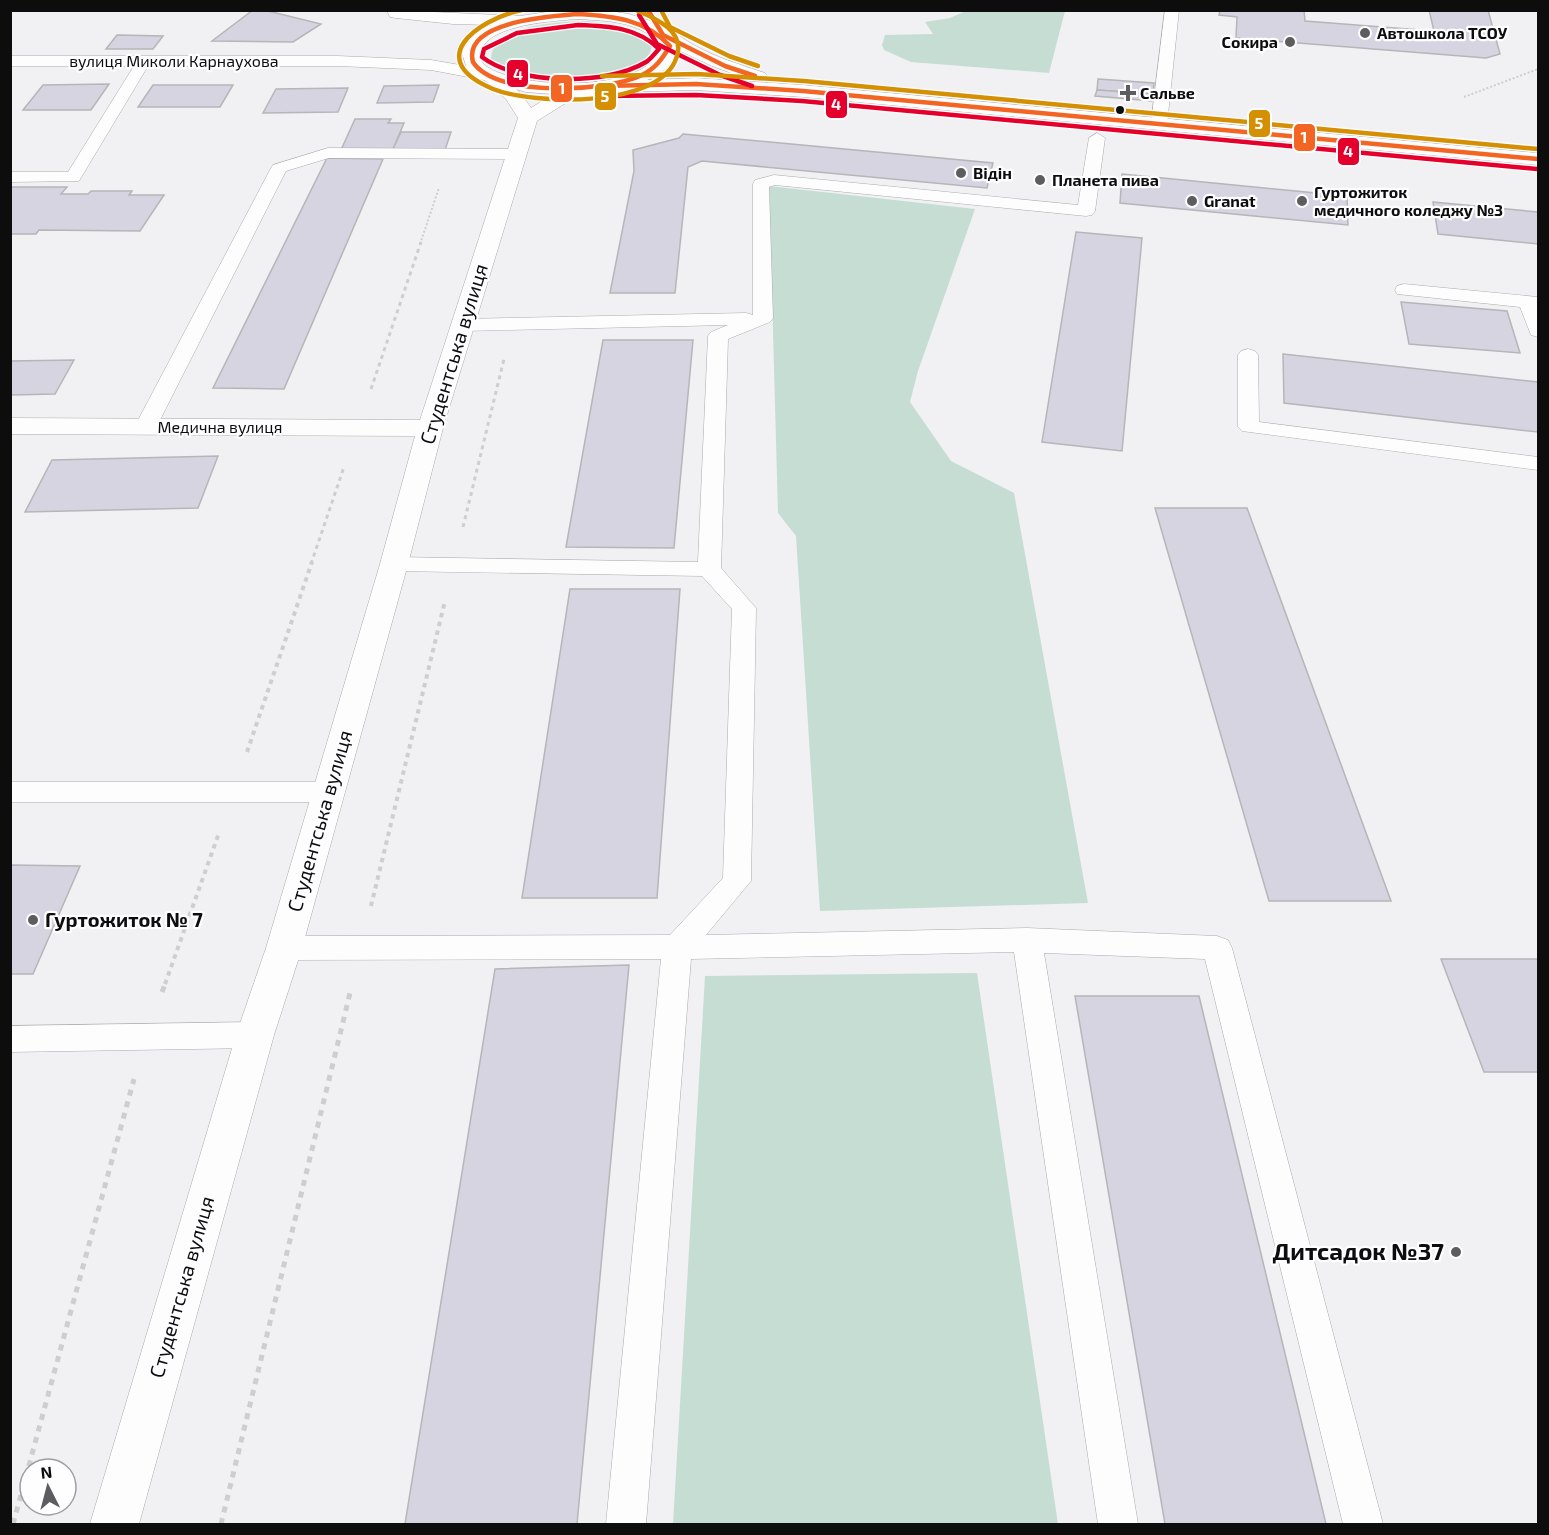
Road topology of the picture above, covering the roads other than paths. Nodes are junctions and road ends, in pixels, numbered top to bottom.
1 (540, 10) edge
2 (648, 10) edge
3 (1172, 10) edge
4 (389, 12) edge
5 (524, 20) junction
6 (663, 35) junction
7 (476, 42) junction
8 (10, 61) edge
9 (144, 61) junction
10 (338, 61) junction
11 (488, 75) junction
12 (602, 86) junction
13 (803, 91) junction
14 (528, 118) junction
15 (1159, 124) junction
16 (1097, 138) dead end
17 (516, 154) junction
18 (1539, 159) edge
19 (10, 177) edge
20 (1404, 290) dead end
21 (1533, 302) edge
22 (763, 318) junction
23 (462, 325) junction
24 (1539, 331) edge
25 (1248, 355) dead end
26 (10, 426) edge
27 (146, 426) junction
28 (430, 428) junction
29 (1539, 464) edge
30 (394, 564) junction
31 (709, 569) junction
32 (10, 792) edge
33 (328, 792) junction
34 (1027, 940) junction
35 (677, 947) junction
36 (284, 948) junction
37 (255, 1035) junction
38 (10, 1039) edge
39 (114, 1524) edge
40 (626, 1524) edge
41 (1118, 1524) edge
42 (1363, 1524) edge

1 - 5 main road
2 - 6 main road
3 - 15 lane
4 - 5 main road
4 - 7 main road
5 - 6 main road
5 - 7 main road
6 - 12 main road
6 - 13 main road
7 - 10 main road, вулиця Миколи Карнаухова
7 - 11 main road
8 - 9 main road, вулиця Миколи Карнаухова
9 - 10 main road, вулиця Миколи Карнаухова
9 - 19 lane
10 - 11 main road, вулиця Миколи Карнаухова
11 - 12 main road, вулиця Миколи Карнаухова
11 - 14 main road
12 - 13 main road
12 - 14 main road
13 - 15 main road
14 - 17 main road, Студентська вулиця
15 - 18 main road
16 - 22 lane
17 - 23 main road, Студентська вулиця
17 - 27 lane
20 - 21 lane
21 - 24 lane
22 - 23 lane
22 - 31 lane
23 - 28 main road, Студентська вулиця
25 - 29 lane
26 - 27 main road, Медична вулиця
27 - 28 main road, Медична вулиця
28 - 30 main road, Студентська вулиця
30 - 31 lane
30 - 33 main road, Студентська вулиця
31 - 35 lane
32 - 33 lane
33 - 36 main road, Студентська вулиця
34 - 35 lane
34 - 41 lane
34 - 42 lane
35 - 36 lane
35 - 40 lane
36 - 37 main road, Студентська вулиця
37 - 38 lane
37 - 39 main road, Студентська вулиця

